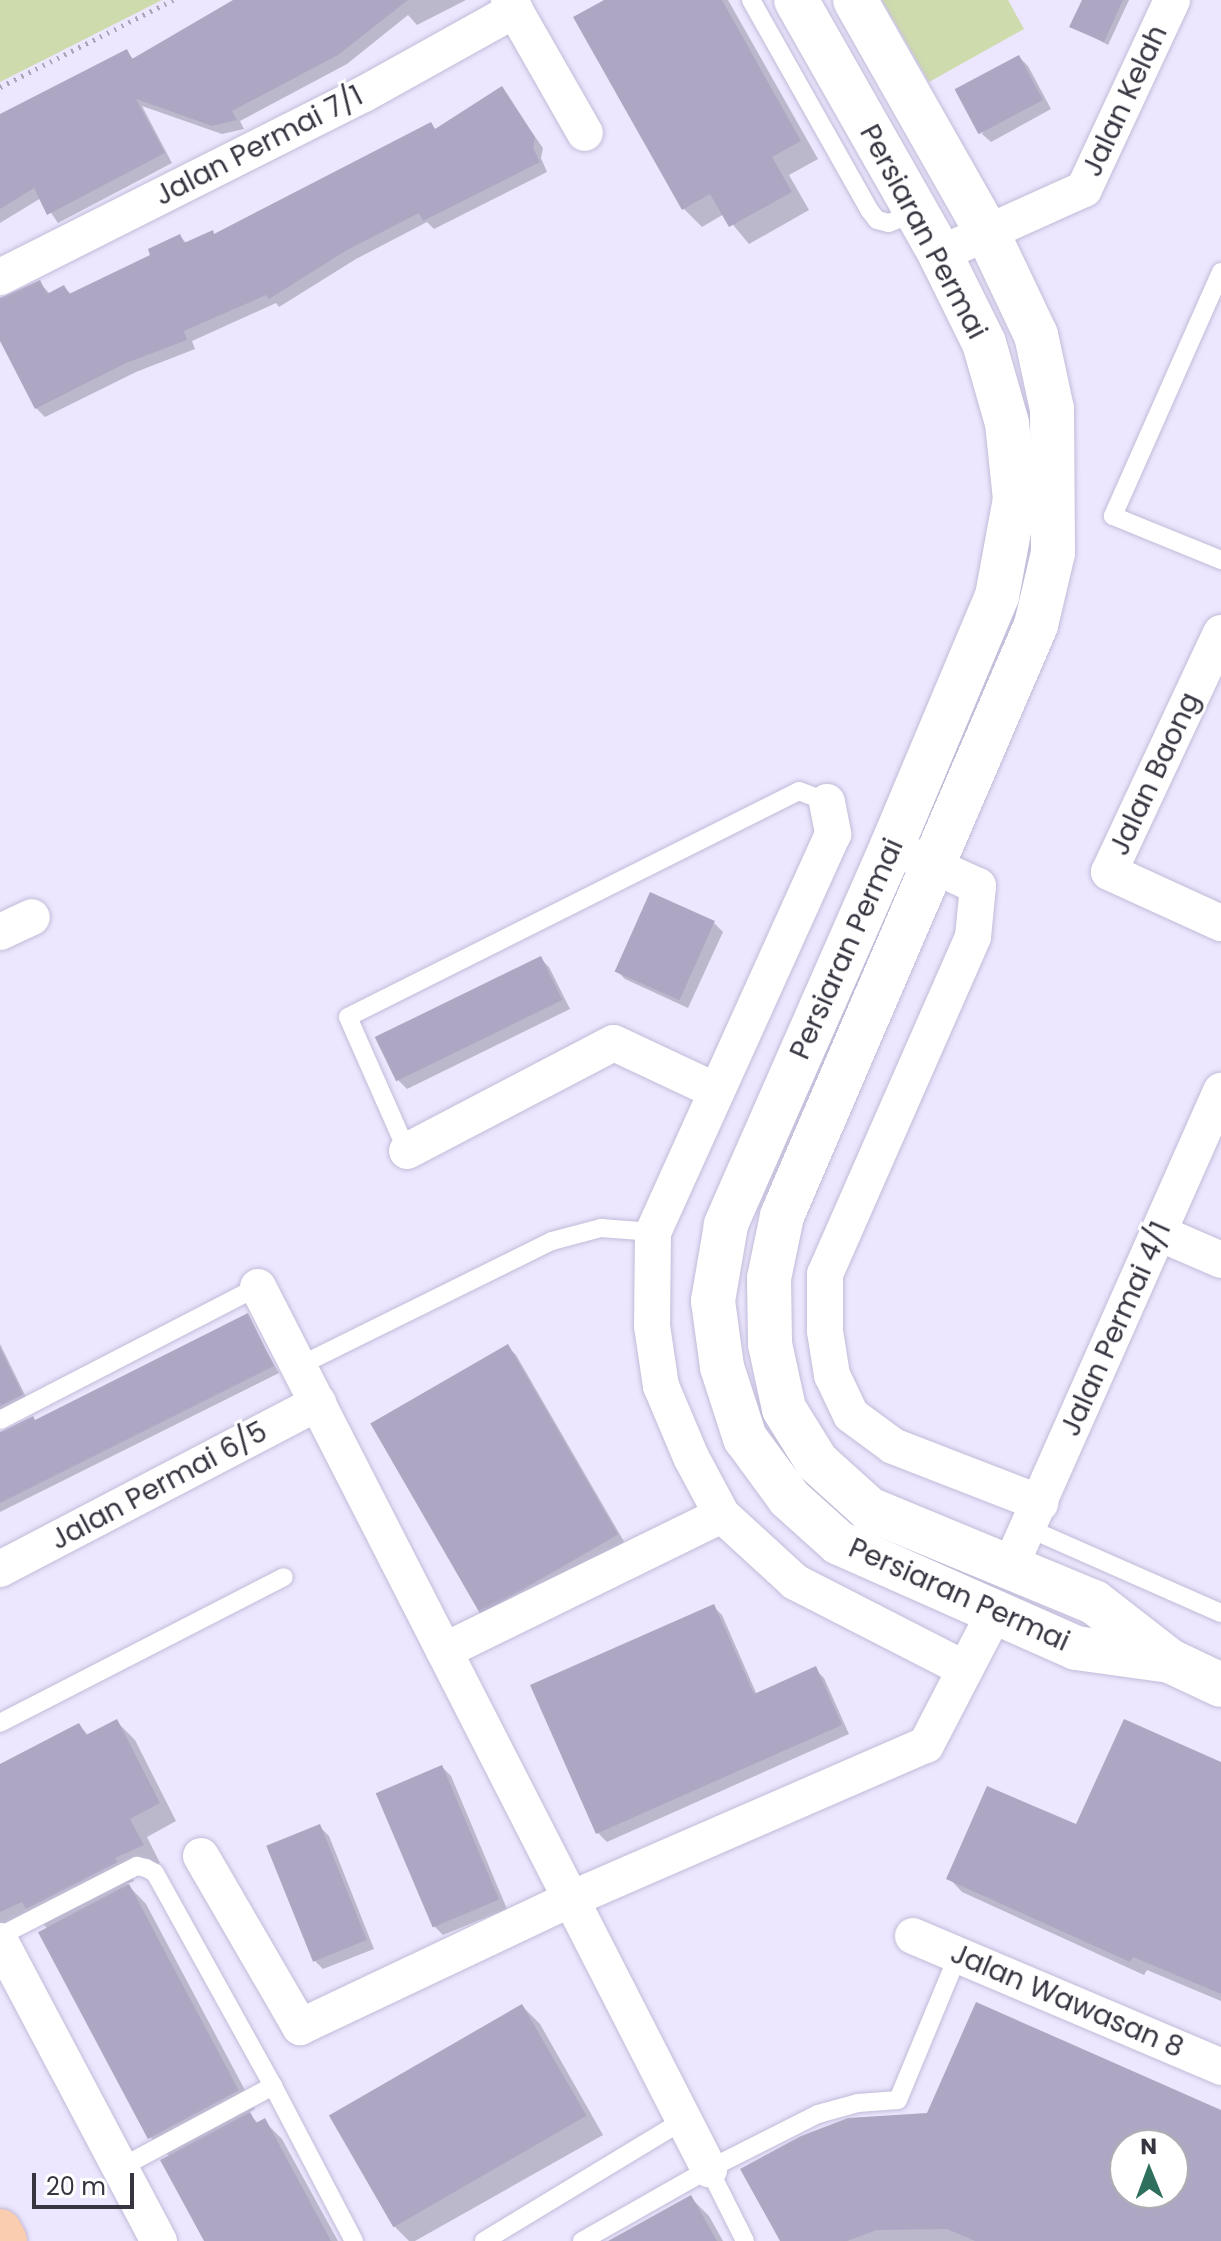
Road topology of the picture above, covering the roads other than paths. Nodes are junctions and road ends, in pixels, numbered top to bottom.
1 (751, 0) edge
2 (796, 0) edge
3 (855, 0) edge
4 (1172, 0) edge
5 (512, 5) edge
6 (585, 133) dead end
7 (916, 212) junction
8 (987, 232) junction
9 (940, 254) junction
10 (1221, 272) edge
11 (0, 277) edge
12 (1221, 560) edge
13 (1221, 635) edge
14 (827, 802) joint
15 (892, 846) junction
16 (933, 865) junction
17 (1221, 923) edge
18 (714, 1090) junction
19 (1221, 1091) edge
20 (407, 1151) joint
21 (653, 1232) junction
22 (1159, 1233) junction
23 (1221, 1260) edge
24 (258, 1287) joint
25 (299, 1366) junction
26 (318, 1403) junction
27 (0, 1420) edge
28 (722, 1515) junction
29 (1034, 1515) junction
30 (1010, 1567) junction
31 (0, 1569) edge
32 (284, 1577) dead end
33 (995, 1612) junction
34 (1221, 1613) edge
35 (444, 1651) junction
36 (1170, 1661) junction
37 (965, 1669) junction
38 (1221, 1685) edge
39 (0, 1723) edge
40 (201, 1856) dead end
41 (571, 1899) junction
42 (913, 1936) dead end
43 (0, 1938) edge
44 (958, 1955) junction
45 (1221, 2067) edge
46 (273, 2086) junction
47 (684, 2120) junction
48 (120, 2168) junction
49 (709, 2169) junction
50 (0, 2231) edge
51 (5, 2241) edge
52 (159, 2241) edge
53 (354, 2241) edge
54 (484, 2241) edge
55 (582, 2241) edge
56 (745, 2241) edge

1 - 7 lane
2 - 7 street, Persiaran Permai
3 - 8 street, Persiaran Permai
4 - 8 street, Jalan Kelah
5 - 6 street
5 - 11 street, Jalan Permai 7/1
7 - 9 street, Persiaran Permai
8 - 9 street, Jalan Kelah
8 - 16 street, Persiaran Permai
9 - 15 street, Persiaran Permai
10 - 12 lane
13 - 17 street, Jalan Baong
14 - 18 street
14 - 20 lane
15 - 16 street
15 - 33 street, Persiaran Permai
16 - 29 street
16 - 30 street, Persiaran Permai
18 - 20 street
18 - 21 street
19 - 22 street, Jalan Permai 4/1
21 - 25 lane
21 - 28 street
22 - 23 street
22 - 29 street, Jalan Permai 4/1
24 - 25 street
24 - 27 lane
25 - 26 street
26 - 31 street, Jalan Permai 6/5
26 - 35 street
28 - 35 street
28 - 37 street
29 - 30 street, Jalan Permai 4/1
29 - 34 lane
30 - 36 street, Persiaran Permai
32 - 39 lane
33 - 36 street, Persiaran Permai
33 - 37 street
35 - 41 street
36 - 38 street
37 - 41 street
40 - 41 street
41 - 47 street
42 - 44 street, Jalan Wawasan 8
43 - 46 lane
43 - 48 street
44 - 45 street, Jalan Wawasan 8
44 - 49 lane
46 - 48 lane
46 - 53 lane
47 - 49 street
47 - 54 lane
48 - 52 street
49 - 55 lane
49 - 56 lane
50 - 51 highway

